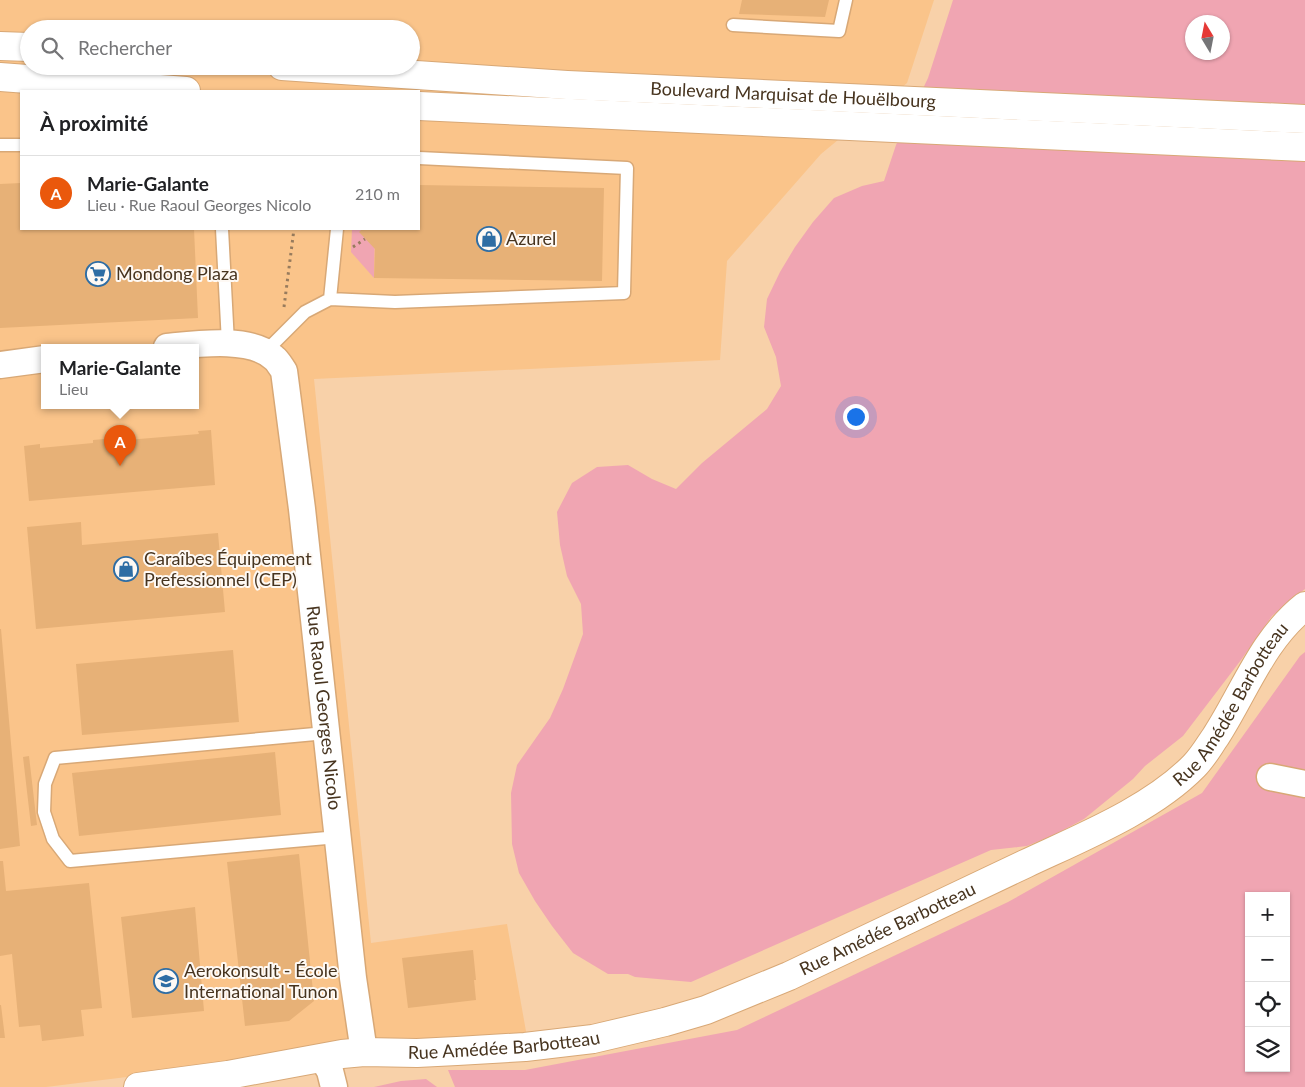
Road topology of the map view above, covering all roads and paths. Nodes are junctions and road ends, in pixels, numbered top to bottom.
1 (846, 0) edge
2 (733, 25) dead end
3 (0, 46) edge
4 (20, 47) edge
5 (417, 75) edge
6 (0, 77) edge
7 (173, 90) edge
8 (420, 106) edge
9 (1305, 119) edge
10 (20, 144) edge
11 (0, 145) edge
12 (1305, 147) edge
13 (420, 158) edge
14 (222, 230) edge
15 (294, 230) edge
16 (336, 230) edge
17 (330, 299) junction
18 (228, 344) junction
19 (272, 344) junction
20 (199, 346) edge
21 (41, 359) edge
22 (0, 364) edge
23 (1305, 606) edge
24 (326, 733) junction
25 (1270, 777) dead end
26 (1305, 784) edge
27 (338, 837) junction
28 (364, 1052) junction
29 (322, 1058) junction
30 (229, 1081) edge
31 (138, 1087) edge
32 (334, 1087) edge

1 - 2 lane
3 - 4 main road
5 - 9 main road, Boulevard Marquisat de Houëlbourg
6 - 7 main road
8 - 12 main road, Boulevard Marquisat de Houëlbourg
10 - 11 lane
13 - 17 lane
14 - 18 lane
15 - 19 path
16 - 17 lane
17 - 19 lane
18 - 19 street
18 - 20 street
19 - 24 street, Rue Raoul Georges Nicolo
21 - 22 street
23 - 28 main road, Rue Amédée Barbotteau
24 - 27 street, Rue Raoul Georges Nicolo
24 - 27 lane
25 - 26 street
27 - 28 street, Rue Raoul Georges Nicolo
28 - 29 main road, Rue Amédée Barbotteau
29 - 30 main road, Rue Amédée Barbotteau
29 - 32 street
30 - 31 main road, Rue Amédée Barbotteau

